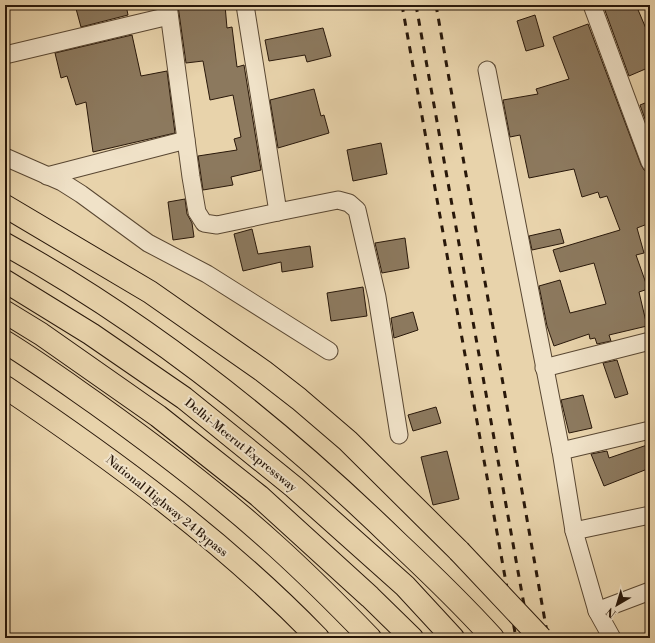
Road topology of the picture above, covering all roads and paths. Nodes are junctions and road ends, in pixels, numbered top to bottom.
1 (245, 5) edge
2 (592, 5) edge
3 (169, 11) edge
4 (5, 55) edge
5 (487, 70) dead end
6 (186, 140) junction
7 (5, 157) edge
8 (650, 162) edge
9 (47, 176) junction
10 (5, 206) edge
11 (278, 212) junction
12 (5, 244) edge
13 (5, 281) edge
14 (5, 312) edge
15 (650, 341) edge
16 (5, 342) edge
17 (329, 351) dead end
18 (544, 368) junction
19 (5, 386) edge
20 (650, 430) edge
21 (399, 435) dead end
22 (561, 451) junction
23 (650, 516) edge
24 (574, 531) junction
25 (650, 591) edge
26 (597, 611) junction
27 (318, 638) edge
28 (370, 638) edge
29 (412, 638) edge
30 (453, 638) edge
31 (493, 638) edge
32 (541, 638) edge
33 (612, 638) edge

1 - 11 street
2 - 8 street
3 - 4 street
3 - 6 street
5 - 18 street
6 - 9 street
6 - 11 street
7 - 9 street
9 - 17 street
10 - 32 highway, bridge
11 - 21 street
12 - 31 highway
13 - 30 highway, Delhi-Meerut Expressway
14 - 29 highway
15 - 18 street
16 - 28 highway
18 - 22 street
19 - 27 highway, National Highway 24 Bypass
20 - 22 street
22 - 24 street
23 - 24 street
24 - 26 street
25 - 26 street
26 - 33 street

